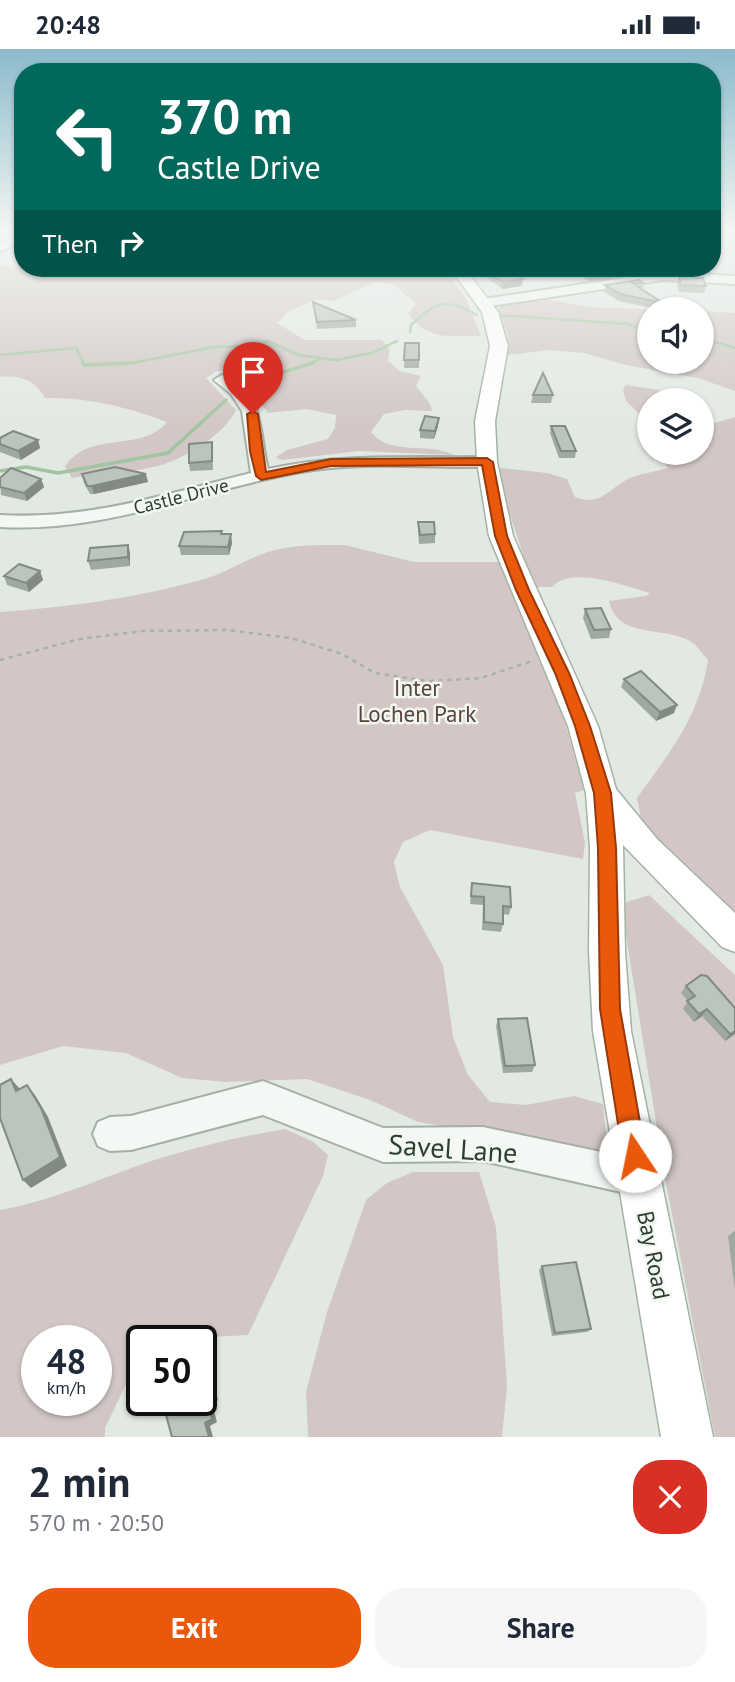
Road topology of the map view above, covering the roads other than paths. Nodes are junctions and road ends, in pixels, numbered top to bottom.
1 (478, 296) edge
2 (532, 296) edge
3 (484, 303) junction
4 (222, 380) dead end
5 (487, 462) junction
6 (261, 476) junction
7 (0, 521) edge
8 (602, 793) junction
9 (735, 936) edge
10 (110, 1133) dead end
11 (639, 1178) junction
12 (687, 1437) edge

1 - 3 main road, Bay Road
2 - 3 street
3 - 5 main road, Bay Road
4 - 6 street
5 - 6 street, Castle Drive
5 - 8 main road, Bay Road
6 - 7 street, Castle Drive
8 - 9 main road
8 - 11 main road, Bay Road
10 - 11 street, Savel Lane
11 - 12 main road, Bay Road

